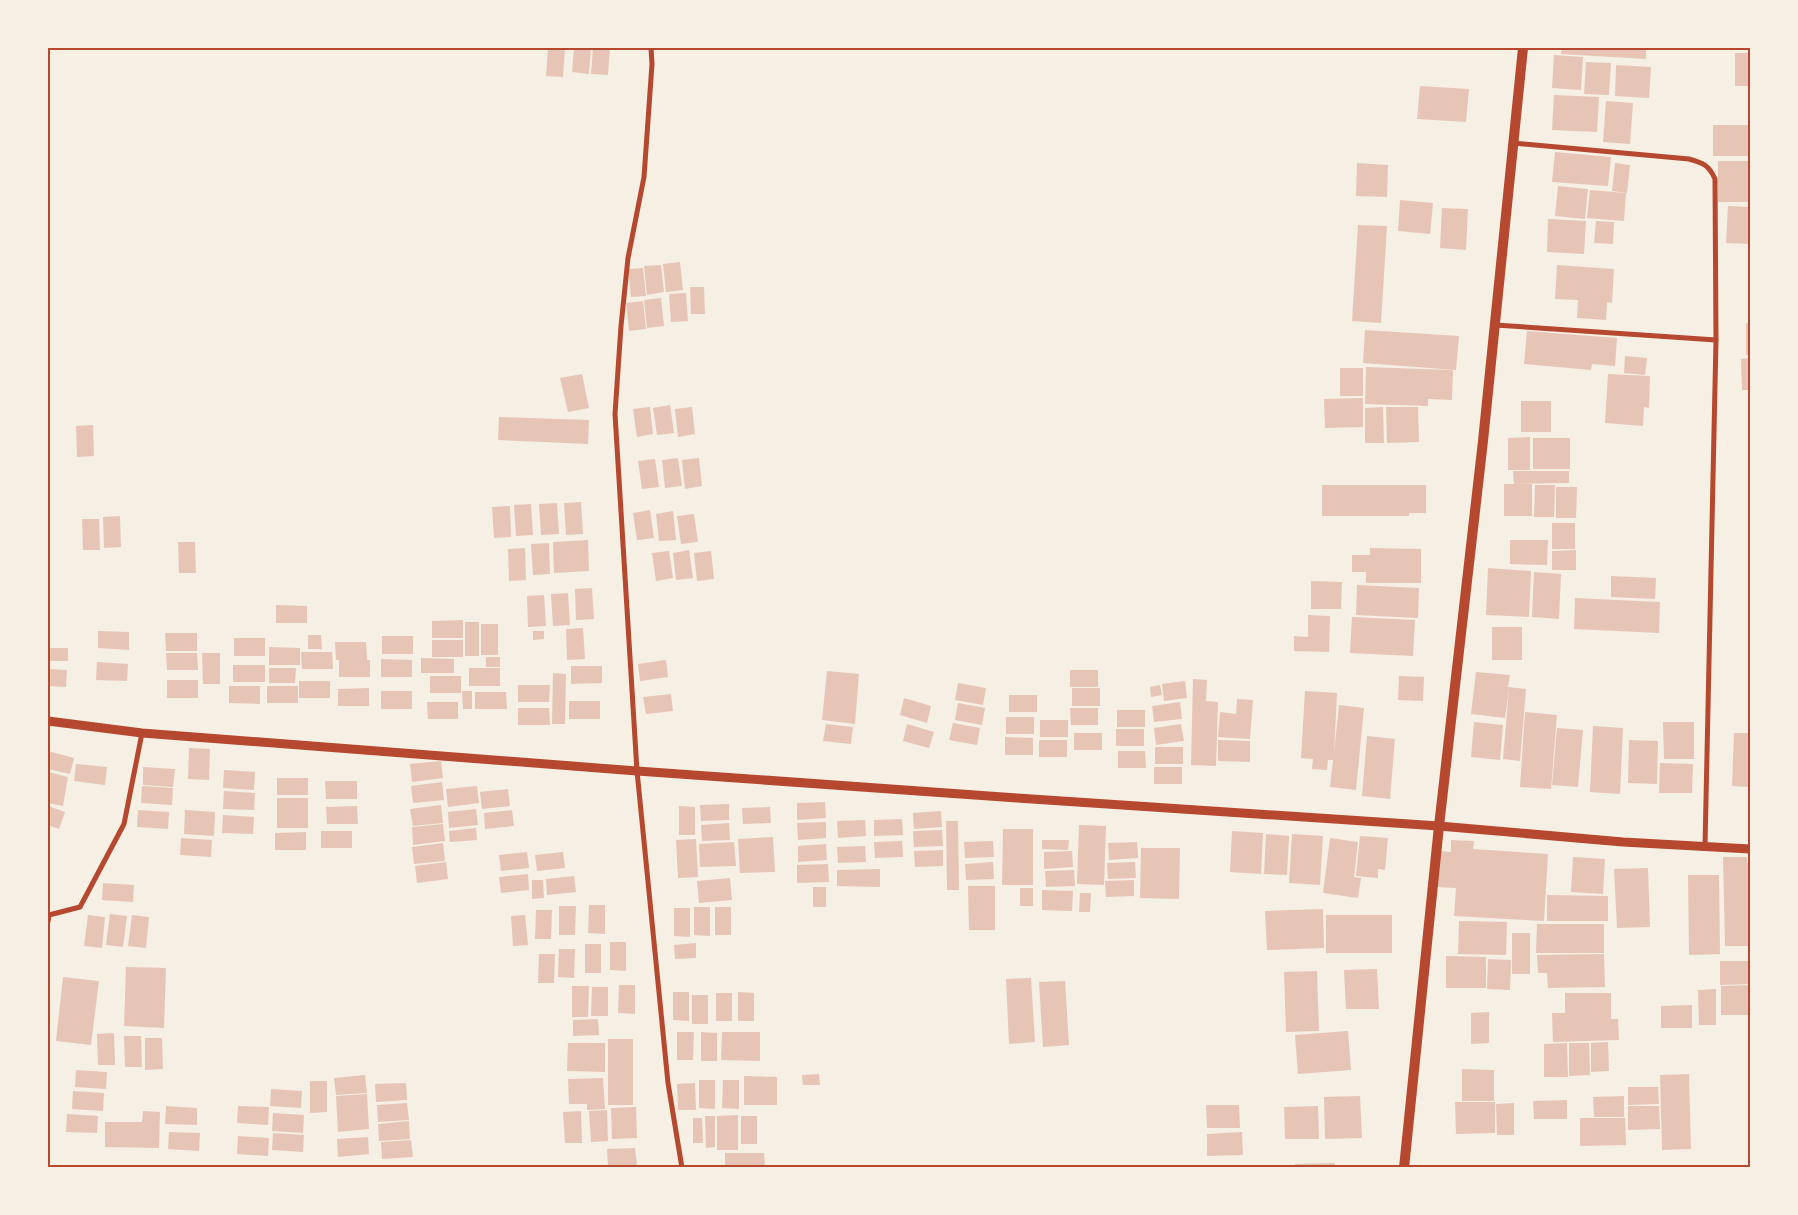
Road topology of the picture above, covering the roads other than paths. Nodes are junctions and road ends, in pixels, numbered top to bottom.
1 (651, 48) edge
2 (1522, 48) edge
3 (1513, 143) junction
4 (1495, 325) junction
5 (1716, 340) junction
6 (48, 721) edge
7 (142, 733) junction
8 (637, 771) junction
9 (1439, 826) junction
10 (1706, 846) junction
11 (1750, 849) edge
12 (48, 922) edge
13 (682, 1168) edge
14 (1404, 1168) edge

1 - 8 street
2 - 3 main road
3 - 4 main road
3 - 5 street
4 - 5 street
4 - 9 main road
5 - 10 street
6 - 7 street
7 - 8 street
7 - 12 street
8 - 9 street
8 - 13 street
9 - 10 street
9 - 14 main road
10 - 11 street

